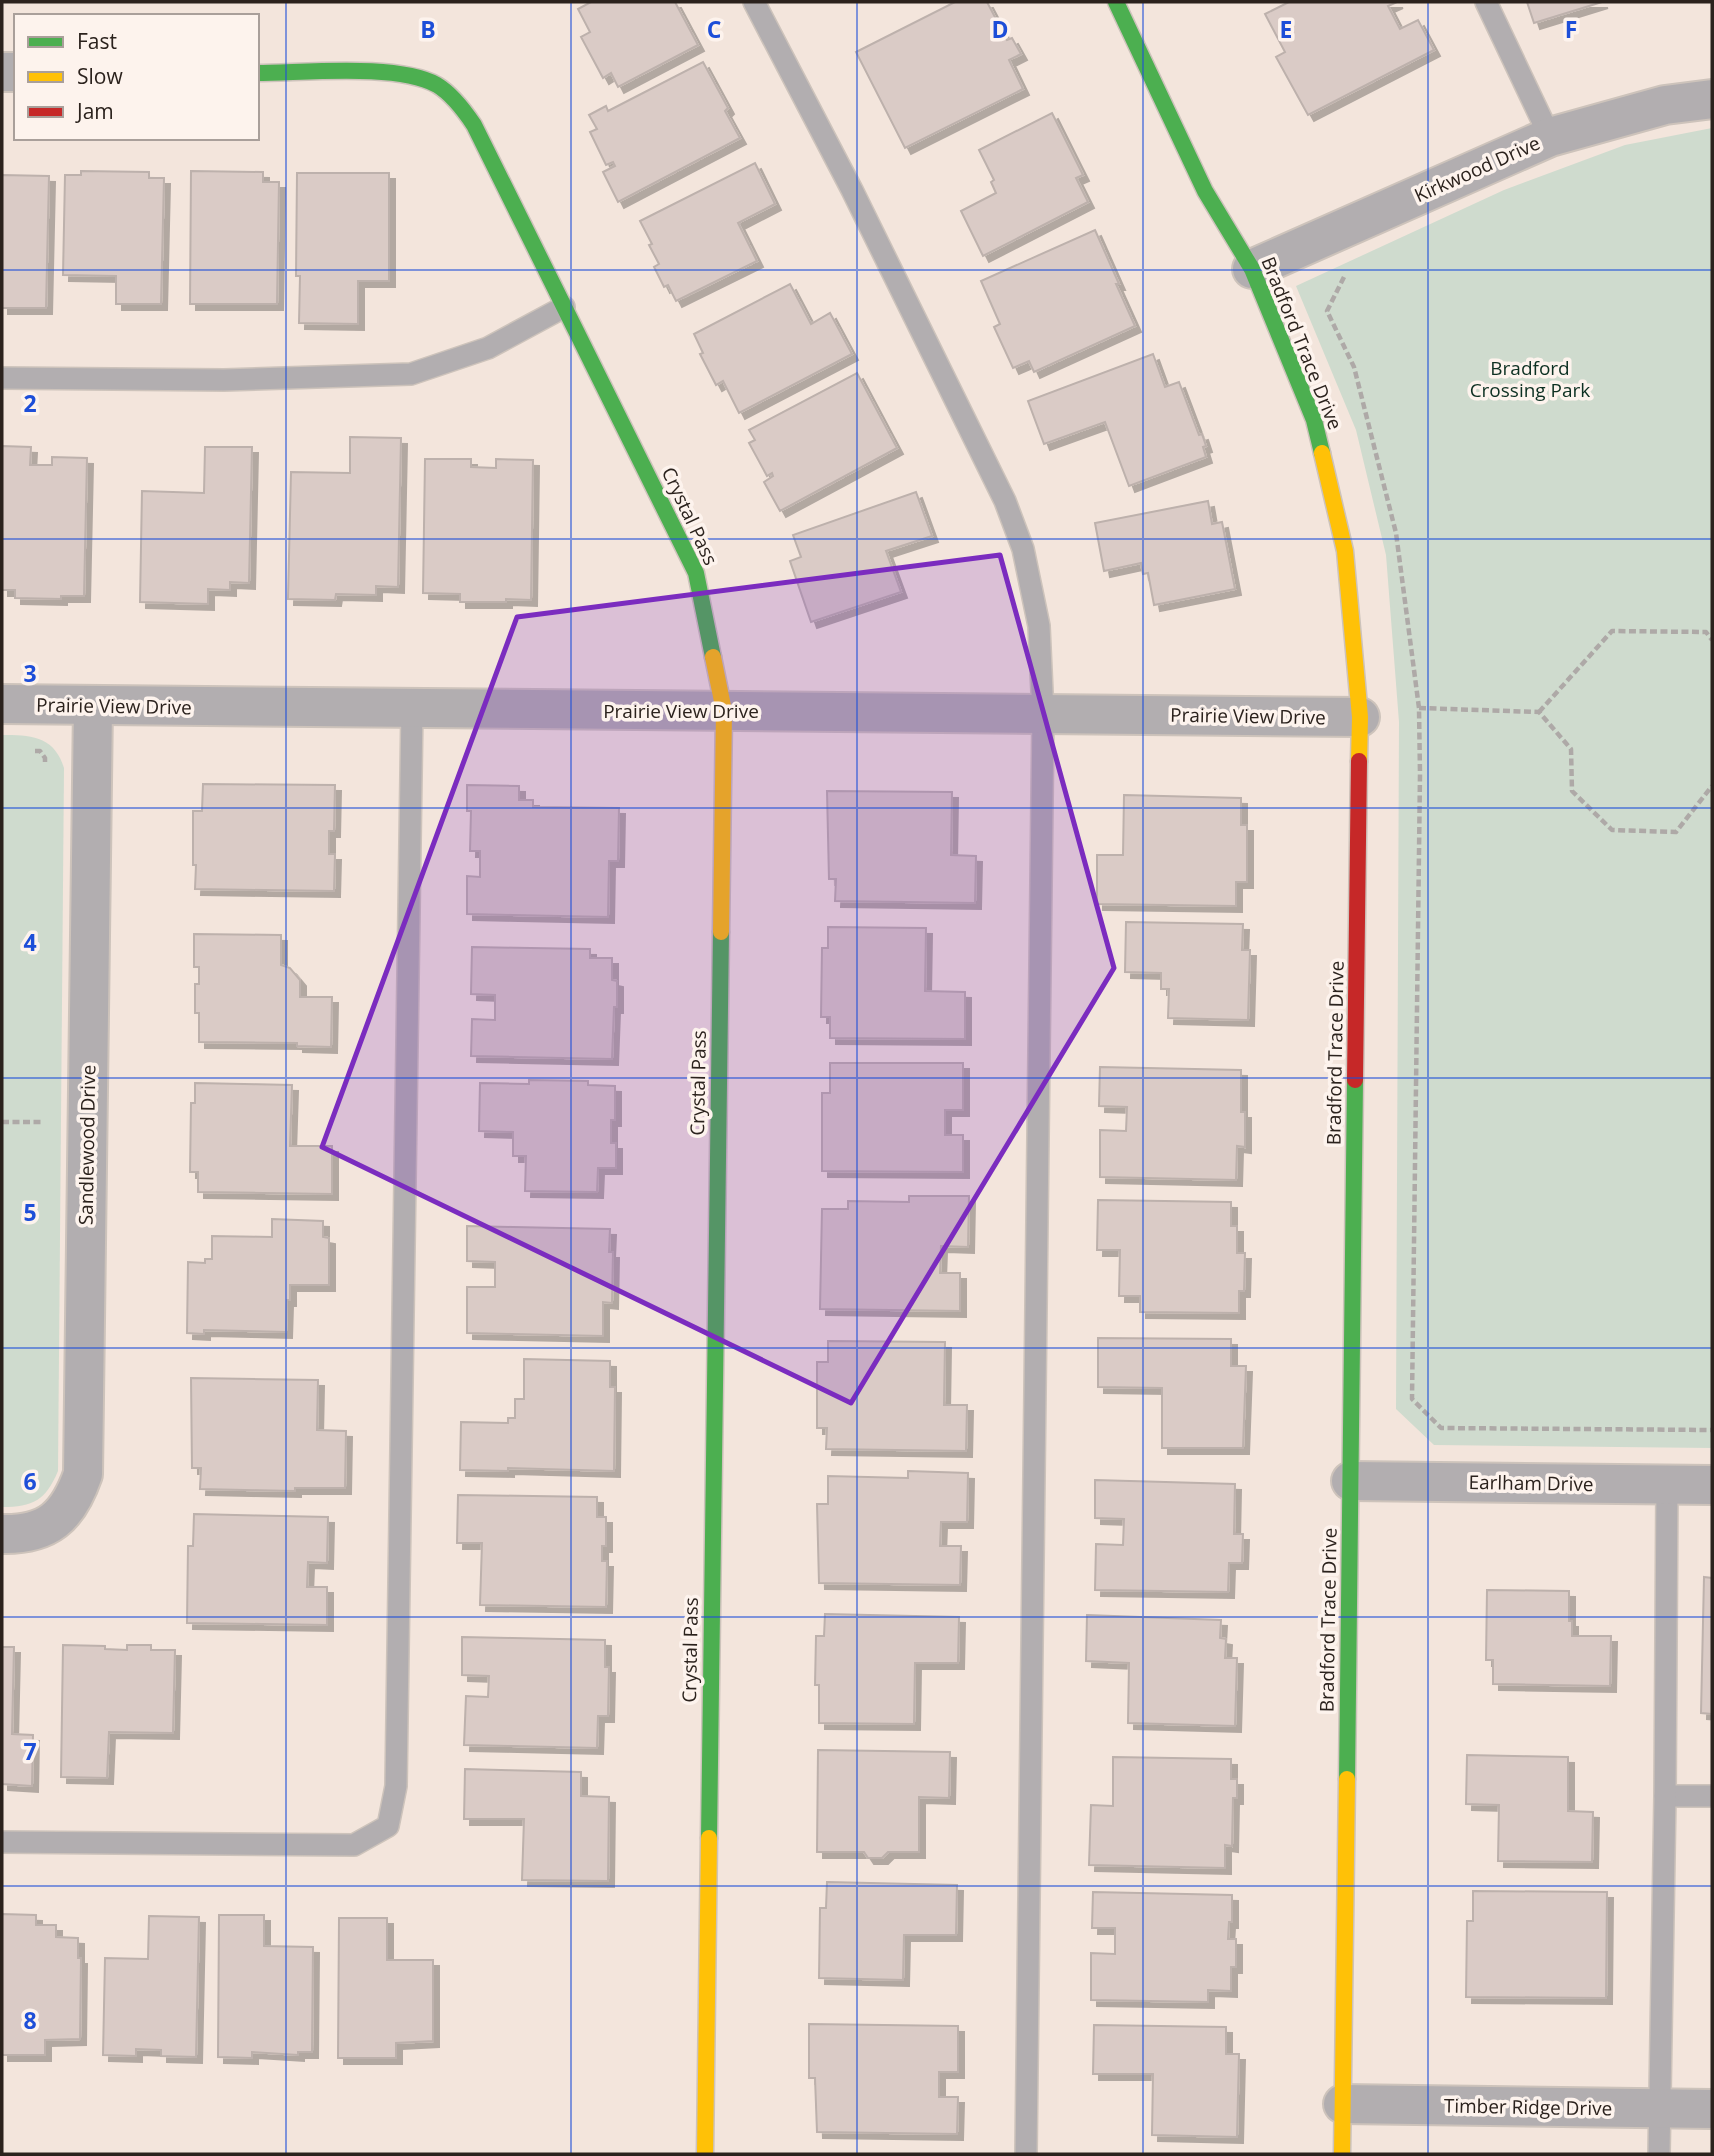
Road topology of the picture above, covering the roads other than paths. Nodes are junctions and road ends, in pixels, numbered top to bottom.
1 (754, 2) edge
2 (1116, 2) edge
3 (1486, 2) edge
4 (259, 73) edge
5 (1712, 99) edge
6 (1550, 137) junction
7 (1252, 269) junction
8 (565, 307) junction
9 (2, 378) edge
10 (2, 704) edge
11 (93, 705) junction
12 (412, 709) junction
13 (723, 711) junction
14 (1043, 714) junction
15 (1360, 717) junction
16 (1351, 1481) junction
17 (1667, 1484) junction
18 (1712, 1485) edge
19 (2, 1534) edge
20 (1665, 1796) junction
21 (1712, 1796) edge
22 (2, 1842) edge
23 (1343, 2104) junction
24 (1658, 2108) junction
25 (1712, 2109) edge
26 (705, 2154) edge
27 (1026, 2154) edge
28 (1342, 2154) edge
29 (1659, 2154) edge

1 - 14 lane
2 - 7 street, Bradford Trace Drive
3 - 6 lane
4 - 8 street, Crystal Pass
5 - 6 street, Kirkwood Drive
6 - 7 street, Kirkwood Drive
7 - 15 street, Bradford Trace Drive
8 - 9 lane
8 - 13 street, Crystal Pass
10 - 11 street, Prairie View Drive
11 - 12 street, Prairie View Drive
11 - 19 street, Sandlewood Drive
12 - 13 street, Prairie View Drive
12 - 22 lane
13 - 14 street, Prairie View Drive
13 - 26 street, Crystal Pass
14 - 15 street, Prairie View Drive
14 - 27 lane
15 - 16 street, Bradford Trace Drive
16 - 17 street, Earlham Drive
16 - 23 street, Bradford Trace Drive
17 - 18 street, Earlham Drive
17 - 20 lane
20 - 21 lane
20 - 24 lane
23 - 24 street, Timber Ridge Drive
23 - 28 street, Bradford Trace Drive
24 - 25 street, Timber Ridge Drive
24 - 29 lane

